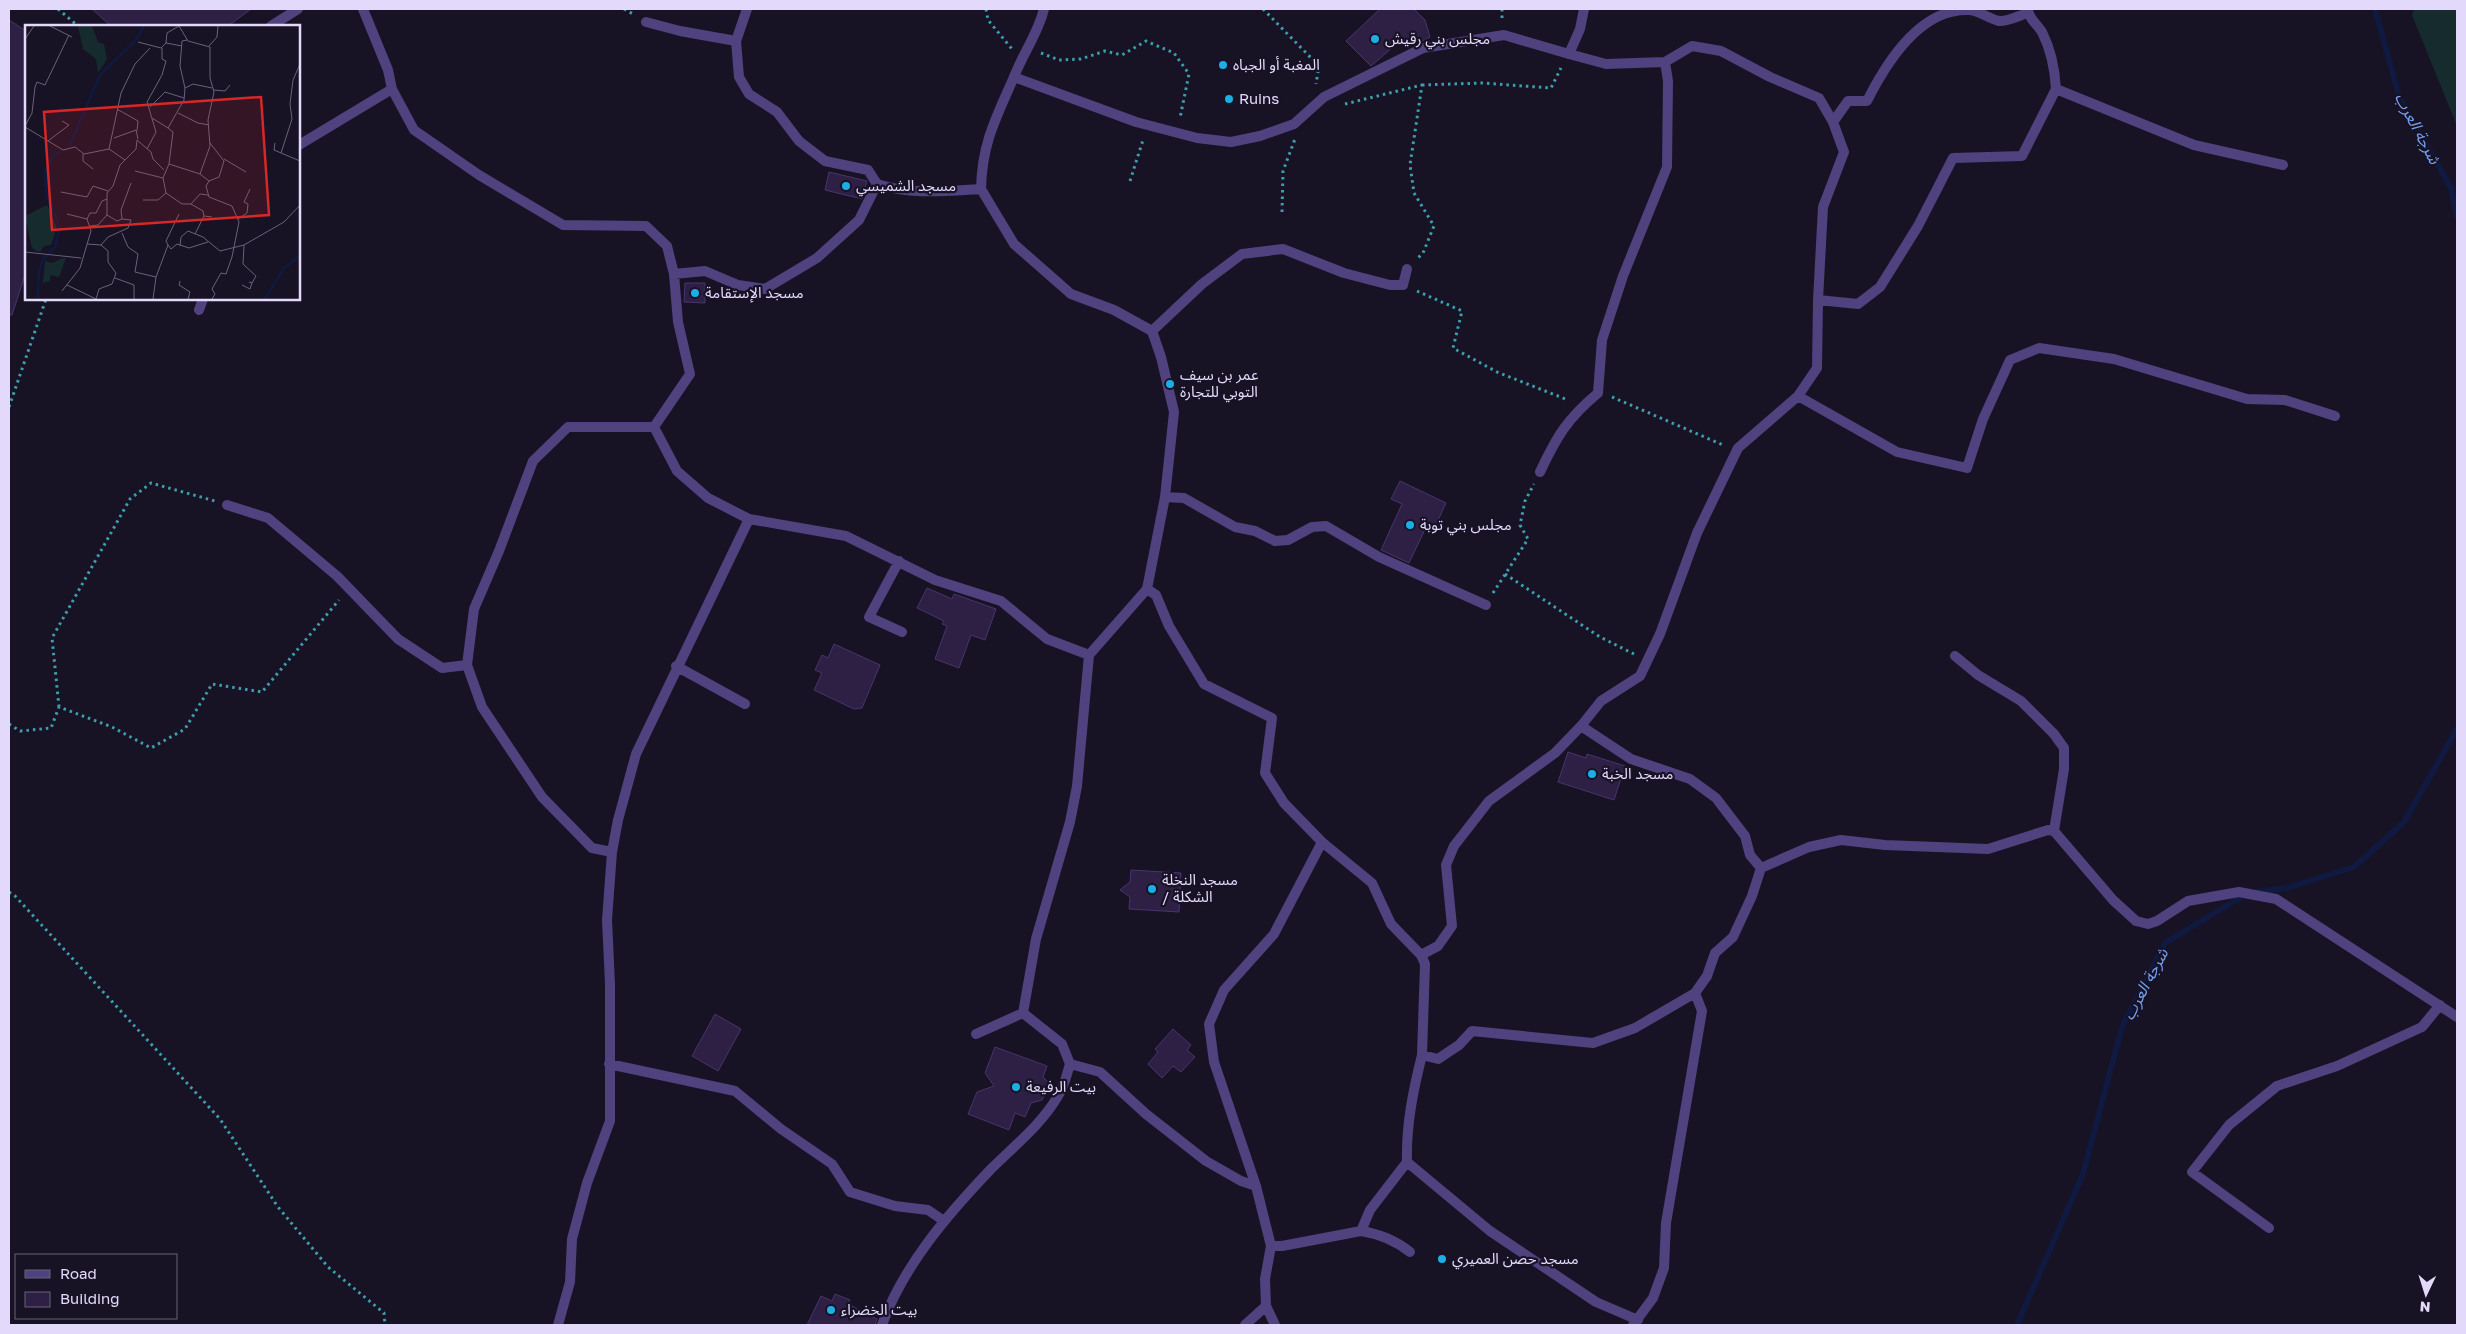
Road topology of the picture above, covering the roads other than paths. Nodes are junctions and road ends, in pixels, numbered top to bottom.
1 (298, 9) edge
2 (363, 9) edge
3 (747, 9) edge
4 (1044, 9) edge
5 (1584, 9) edge
6 (2028, 11) edge
7 (646, 22) dead end
8 (273, 25) edge
9 (736, 41) junction
10 (1569, 54) junction
11 (1665, 62) junction
12 (1014, 77) junction
13 (392, 89) junction
14 (2056, 89) junction
15 (1833, 122) junction
16 (300, 145) edge
17 (2283, 165) dead end
18 (877, 184) junction
19 (981, 190) junction
20 (1407, 270) road end
21 (674, 274) junction
22 (203, 300) edge
23 (1818, 300) junction
24 (198, 310) dead end
25 (1152, 331) junction
26 (1798, 396) junction
27 (2335, 416) dead end
28 (654, 427) junction
29 (1540, 472) road end
30 (1165, 497) junction
31 (227, 505) road end
32 (749, 519) junction
33 (899, 561) junction
34 (1147, 589) junction
35 (1486, 605) road end
36 (902, 632) dead end
37 (1089, 655) junction
38 (1955, 656) dead end
39 (467, 665) junction
40 (676, 666) junction
41 (745, 704) dead end
42 (1581, 726) junction
43 (2054, 831) junction
44 (1322, 842) junction
45 (612, 852) junction
46 (1761, 868) junction
47 (1421, 955) junction
48 (1695, 993) junction
49 (2440, 1005) junction
50 (1023, 1013) junction
51 (2457, 1016) edge
52 (976, 1034) dead end
53 (1422, 1055) junction
54 (609, 1064) junction
55 (1070, 1064) junction
56 (1407, 1162) junction
57 (1256, 1186) junction
58 (944, 1221) junction
59 (2269, 1228) dead end
60 (1361, 1231) junction
61 (1271, 1246) junction
62 (1410, 1252) dead end
63 (1266, 1306) junction
64 (1635, 1322) edge
65 (558, 1325) edge
66 (882, 1325) edge
67 (1246, 1325) edge
68 (1275, 1325) edge

1 - 8 street
2 - 13 street
3 - 9 street
4 - 12 street
5 - 10 street
6 - 14 street
6 - 15 street
7 - 9 street
9 - 18 street
10 - 11 street
10 - 12 street
11 - 15 street
11 - 29 street
12 - 19 street
13 - 16 street
13 - 21 street
14 - 17 street
14 - 23 street
15 - 23 street
18 - 19 street
18 - 21 street
19 - 25 street
20 - 25 street
21 - 28 street
22 - 24 street
23 - 26 street
25 - 30 street
26 - 27 street
26 - 42 street
28 - 32 street
28 - 39 street
30 - 34 street
30 - 35 street
31 - 39 street
32 - 33 street
32 - 40 street
33 - 36 street
33 - 37 street
34 - 37 street
34 - 44 street
37 - 50 street
38 - 43 street
39 - 45 street
40 - 41 street
40 - 45 street
42 - 46 street
42 - 47 street
43 - 46 street
43 - 49 street
44 - 47 street
44 - 57 street
45 - 54 street
46 - 48 street
47 - 53 street
48 - 53 street
48 - 64 street
49 - 51 street
49 - 59 street
50 - 52 street
50 - 55 street
53 - 56 street
54 - 58 street
54 - 65 street
55 - 57 street
55 - 58 street
56 - 60 street
56 - 64 street
57 - 61 street
58 - 66 street
60 - 61 street
60 - 62 street
61 - 63 street
63 - 67 street
63 - 68 street

